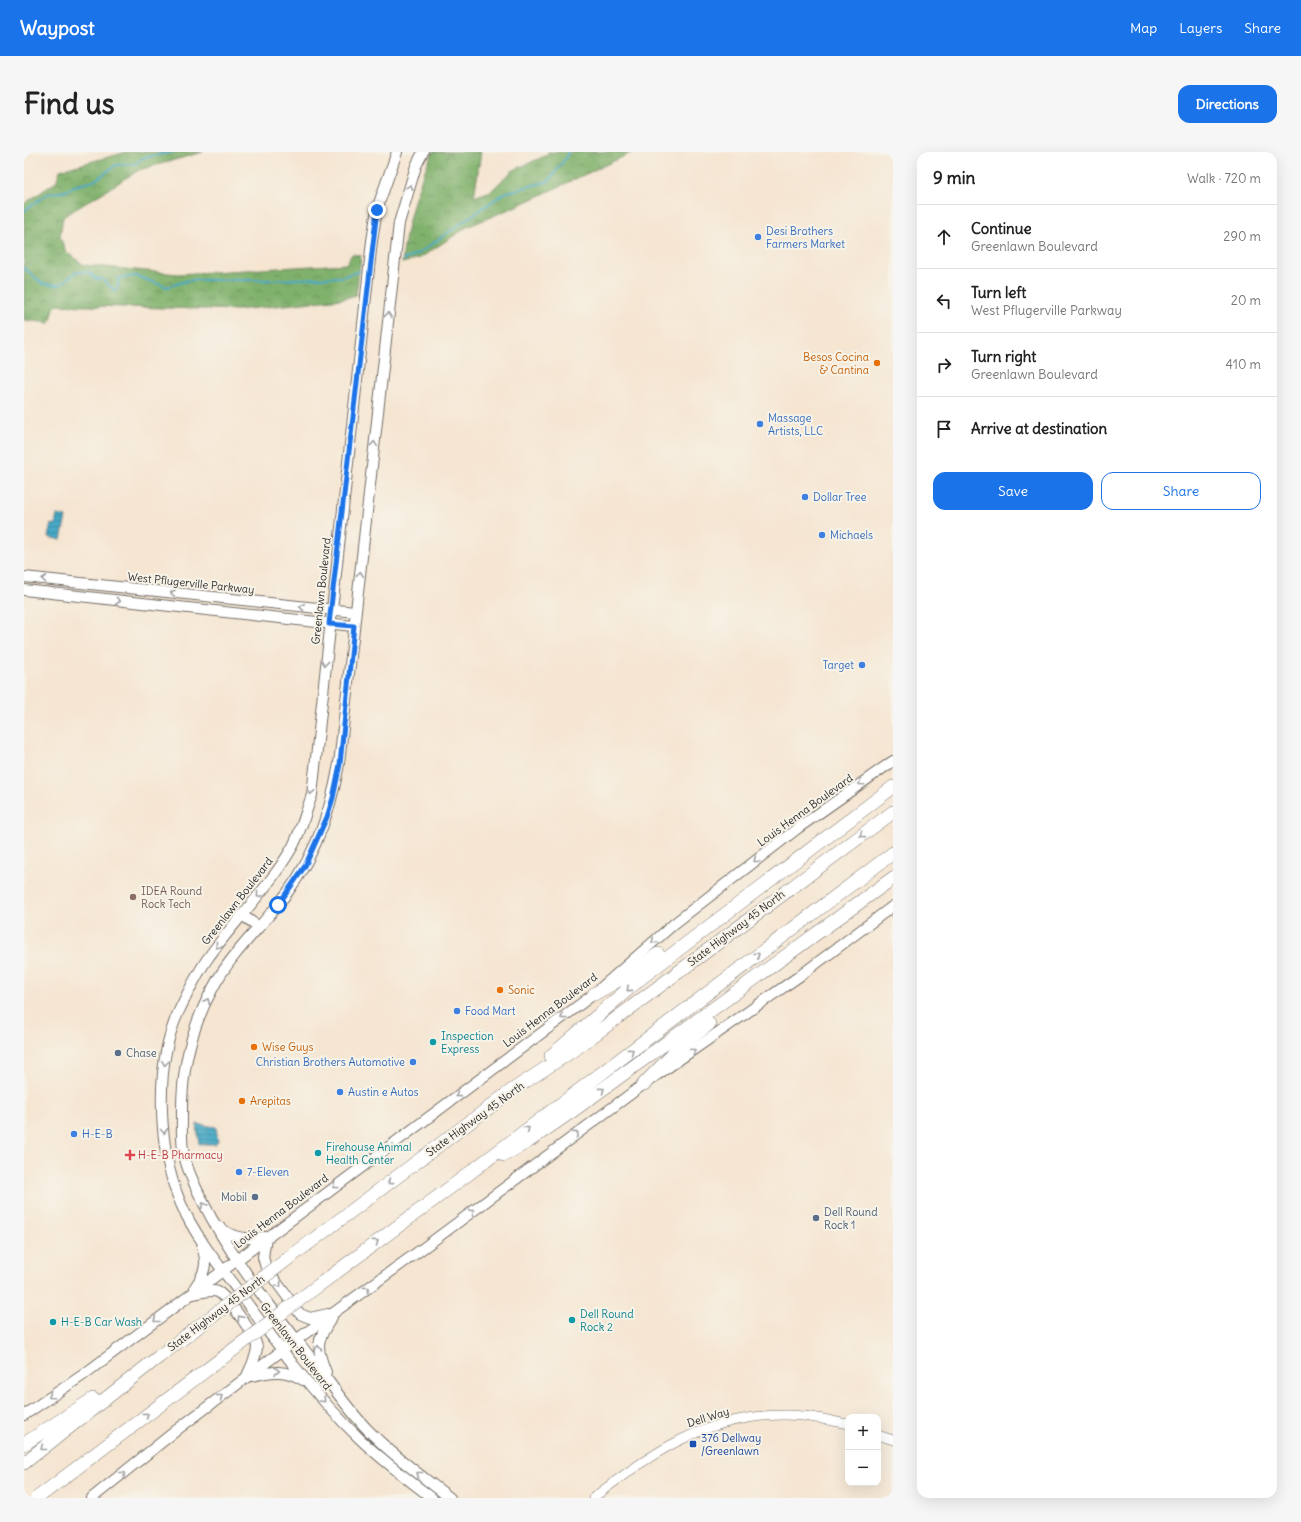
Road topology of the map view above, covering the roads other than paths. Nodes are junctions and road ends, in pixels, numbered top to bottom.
1 (397, 152) edge
2 (423, 152) edge
3 (24, 576) edge
4 (93, 584) junction
5 (24, 590) edge
6 (91, 598) junction
7 (330, 610) junction
8 (355, 612) junction
9 (329, 624) junction
10 (354, 626) junction
11 (893, 761) edge
12 (893, 786) edge
13 (893, 812) edge
14 (893, 853) edge
15 (893, 878) edge
16 (893, 886) edge
17 (893, 906) edge
18 (242, 915) junction
19 (259, 927) junction
20 (594, 994) junction
21 (644, 1084) junction
22 (511, 1091) junction
23 (463, 1178) junction
24 (212, 1221) junction
25 (195, 1232) junction
26 (266, 1237) junction
27 (237, 1259) junction
28 (222, 1270) junction
29 (187, 1296) junction
30 (336, 1312) junction
31 (296, 1340) junction
32 (282, 1351) junction
33 (162, 1355) junction
34 (246, 1378) junction
35 (306, 1382) junction
36 (331, 1385) junction
37 (24, 1415) edge
38 (845, 1423) edge
39 (122, 1433) junction
40 (881, 1436) edge
41 (360, 1439) junction
42 (893, 1440) edge
43 (24, 1444) edge
44 (384, 1445) junction
45 (24, 1463) edge
46 (36, 1498) edge
47 (48, 1498) edge
48 (92, 1498) edge
49 (432, 1498) edge
50 (450, 1498) edge
51 (593, 1498) edge

1 - 7 main road, Greenlawn Boulevard
8 -> 2 main road, Greenlawn Boulevard
4 -> 3 main road, West Pflugerville Parkway
4 - 6 main road
7 -> 4 main road, West Pflugerville Parkway
5 - 6 main road
6 -> 9 main road
7 - 8 main road, West Pflugerville Parkway
7 - 9 main road, Greenlawn Boulevard
8 - 10 main road, Greenlawn Boulevard
9 - 10 main road
9 -> 18 main road, Greenlawn Boulevard
10 - 19 main road, Greenlawn Boulevard
11 -> 20 main road, Louis Henna Boulevard
12 - 20 highway
12 -> 22 highway
13 -> 22 highway, State Highway 45 North
23 -> 14 highway
23 -> 15 highway
16 - 21 highway
21 -> 17 main road
18 - 19 main road
18 -> 25 main road, Greenlawn Boulevard
24 -> 19 main road, Greenlawn Boulevard
20 -> 26 main road, Louis Henna Boulevard
30 -> 21 main road
22 -> 33 highway, State Highway 45 North, bridge
39 -> 23 highway, bridge
24 - 26 main road
24 - 27 main road, Greenlawn Boulevard
25 - 28 main road, Greenlawn Boulevard
25 - 29 main road
26 - 27 main road, Louis Henna Boulevard
26 -> 30 main road
27 - 28 main road, Louis Henna Boulevard
27 - 31 main road, Greenlawn Boulevard
28 - 29 main road, Louis Henna Boulevard
28 - 32 main road, Greenlawn Boulevard
34 -> 29 main road
29 -> 37 main road, Louis Henna Boulevard
30 - 31 main road
36 -> 30 main road
31 - 32 main road
31 - 36 main road, Greenlawn Boulevard
32 - 34 main road
32 - 35 main road, Greenlawn Boulevard
33 - 43 highway
33 -> 45 highway, State Highway 45 North
34 -> 35 main road
48 -> 34 main road
35 -> 41 main road, Greenlawn Boulevard
36 - 44 main road, Greenlawn Boulevard
38 - 51 street, Dell Way
39 - 46 highway, bridge
39 - 47 highway, bridge
40 - 42 street
41 - 44 main road
41 - 49 main road, Greenlawn Boulevard
50 -> 44 main road, Greenlawn Boulevard

